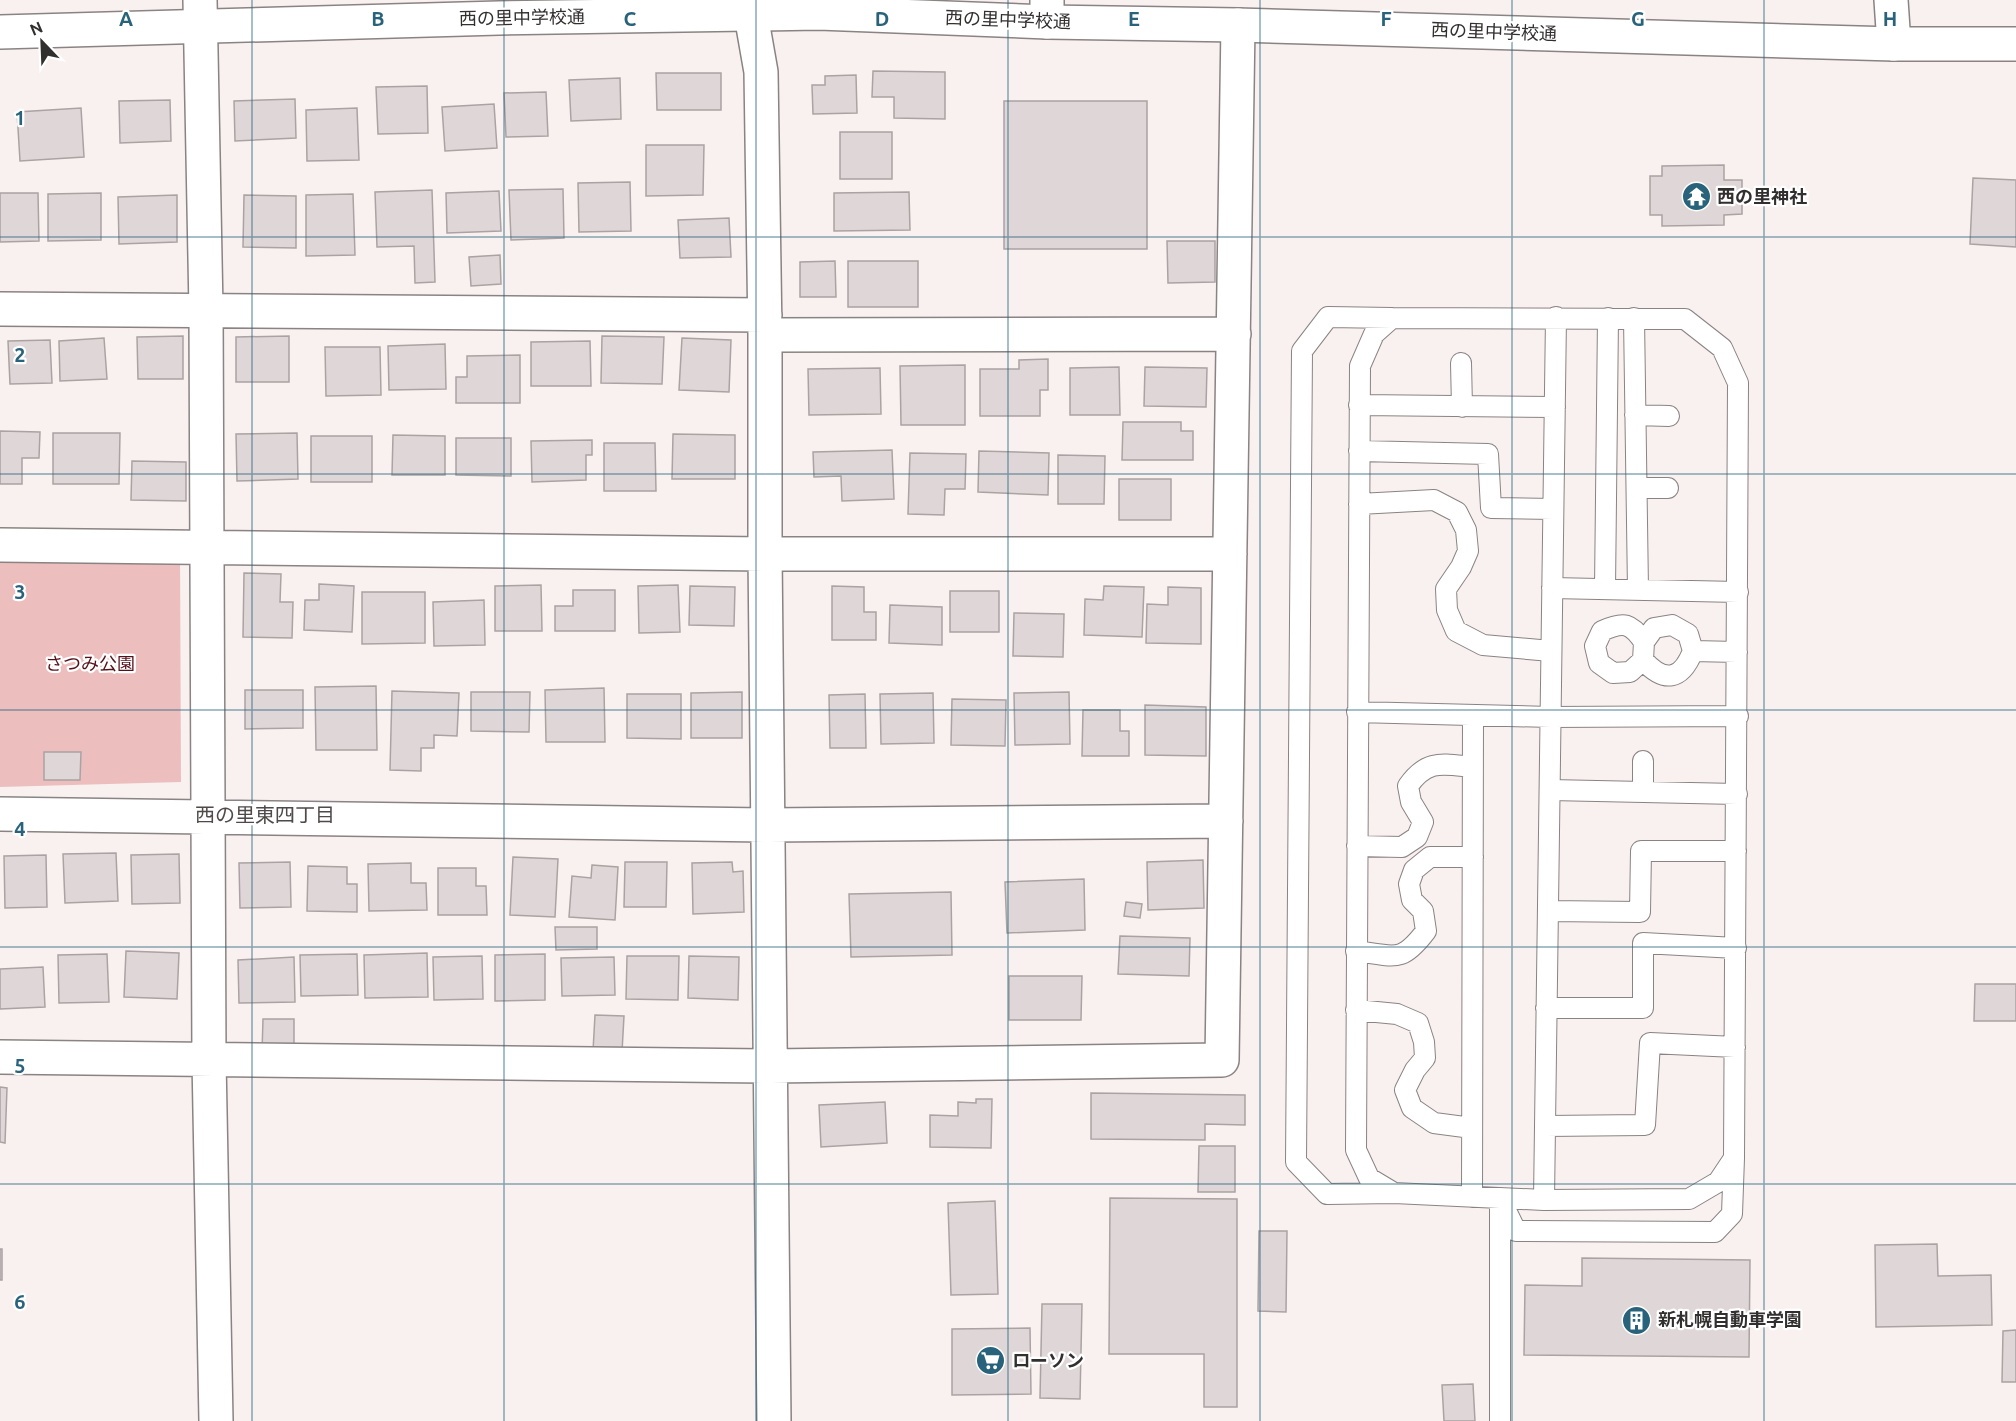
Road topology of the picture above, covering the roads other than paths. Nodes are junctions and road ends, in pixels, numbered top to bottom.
1 (1891, 0) edge
2 (751, 7) edge
3 (499, 9) edge
4 (1047, 11) edge
5 (200, 13) edge
6 (1238, 25) junction
7 (0, 32) edge
8 (1894, 44) junction
9 (2016, 44) edge
10 (0, 309) edge
11 (206, 310) junction
12 (1556, 317) junction
13 (1392, 318) junction
14 (1608, 318) junction
15 (1634, 318) junction
16 (765, 325) junction
17 (1234, 334) junction
18 (1461, 363) dead end
19 (1359, 405) junction
20 (1555, 406) junction
21 (1462, 407) junction
22 (1635, 415) junction
23 (1669, 416) dead end
24 (1359, 451) junction
25 (1637, 488) junction
26 (1668, 488) dead end
27 (1359, 504) junction
28 (1554, 509) junction
29 (0, 545) edge
30 (207, 546) junction
31 (765, 554) junction
32 (1230, 554) junction
33 (1552, 588) junction
34 (1621, 590) junction
35 (1738, 592) junction
36 (1618, 624) junction
37 (1551, 651) junction
38 (1644, 651) junction
39 (1694, 651) junction
40 (1737, 652) junction
41 (1357, 712) junction
42 (1473, 715) junction
43 (1738, 716) junction
44 (1550, 717) junction
45 (1643, 761) dead end
46 (1472, 767) junction
47 (1550, 790) junction
48 (1643, 792) junction
49 (1737, 794) junction
50 (0, 814) edge
51 (208, 817) junction
52 (1226, 821) junction
53 (768, 825) junction
54 (1357, 846) junction
55 (1736, 851) junction
56 (1473, 857) junction
57 (1548, 911) junction
58 (1736, 948) junction
59 (1356, 951) junction
60 (1546, 1008) junction
61 (1356, 1010) junction
62 (1735, 1047) junction
63 (0, 1057) edge
64 (209, 1060) junction
65 (771, 1066) junction
66 (1545, 1126) junction
67 (1472, 1128) junction
68 (1734, 1158) junction
69 (1394, 1193) junction
70 (1472, 1197) junction
71 (1500, 1198) junction
72 (1544, 1200) junction
73 (216, 1421) edge
74 (774, 1421) edge
75 (1500, 1421) edge

1 - 8 street
2 - 3 street, 西の里中学校通
2 - 4 street, 西の里中学校通
2 - 16 street
3 - 5 street, 西の里中学校通
4 - 6 street, 西の里中学校通
5 - 7 street, 西の里中学校通
5 - 11 street
6 - 8 street, 西の里中学校通
6 - 17 street
8 - 9 street, 西の里中学校通
10 - 11 street
11 - 16 street
11 - 30 street
12 - 13 lane
12 - 14 lane
12 - 20 lane
13 - 19 lane
13 - 69 lane
14 - 15 lane
14 - 34 lane
15 - 22 lane
15 - 35 lane
16 - 17 street
16 - 31 street
17 - 32 street
18 - 21 lane
19 - 21 lane
19 - 24 lane
20 - 21 lane
20 - 28 lane
22 - 23 lane
22 - 25 lane
24 - 27 lane
24 - 28 lane
25 - 26 lane
25 - 34 lane
27 - 37 lane
27 - 41 lane
28 - 33 lane
29 - 30 street
30 - 31 street
30 - 51 street
31 - 32 street
31 - 53 street
32 - 52 street
33 - 34 lane
33 - 37 lane
34 - 35 lane
34 - 36 lane
35 - 40 lane
36 - 38 lane
36 - 38 lane
37 - 44 lane
38 - 39 lane
38 - 39 lane
39 - 40 lane
40 - 43 lane
41 - 42 lane
41 - 54 lane
42 - 44 lane
42 - 46 lane
43 - 44 lane
43 - 49 lane
44 - 47 lane
45 - 48 lane
46 - 54 lane
46 - 56 lane
47 - 48 lane
47 - 57 lane
48 - 49 lane
49 - 55 lane
50 - 51 street
51 - 53 street
51 - 64 street
52 - 53 street
52 - 65 street
53 - 65 street
54 - 59 lane
55 - 57 lane
55 - 58 lane
56 - 59 lane
56 - 67 lane
57 - 60 lane
58 - 60 lane
58 - 62 lane
59 - 61 lane
60 - 66 lane
61 - 67 lane
61 - 69 lane
62 - 66 lane
62 - 68 lane
63 - 64 street
64 - 65 street
64 - 73 street
65 - 74 street
66 - 72 lane
67 - 70 lane
68 - 71 lane
68 - 72 lane
69 - 70 lane
70 - 71 lane
71 - 72 lane
71 - 75 lane

